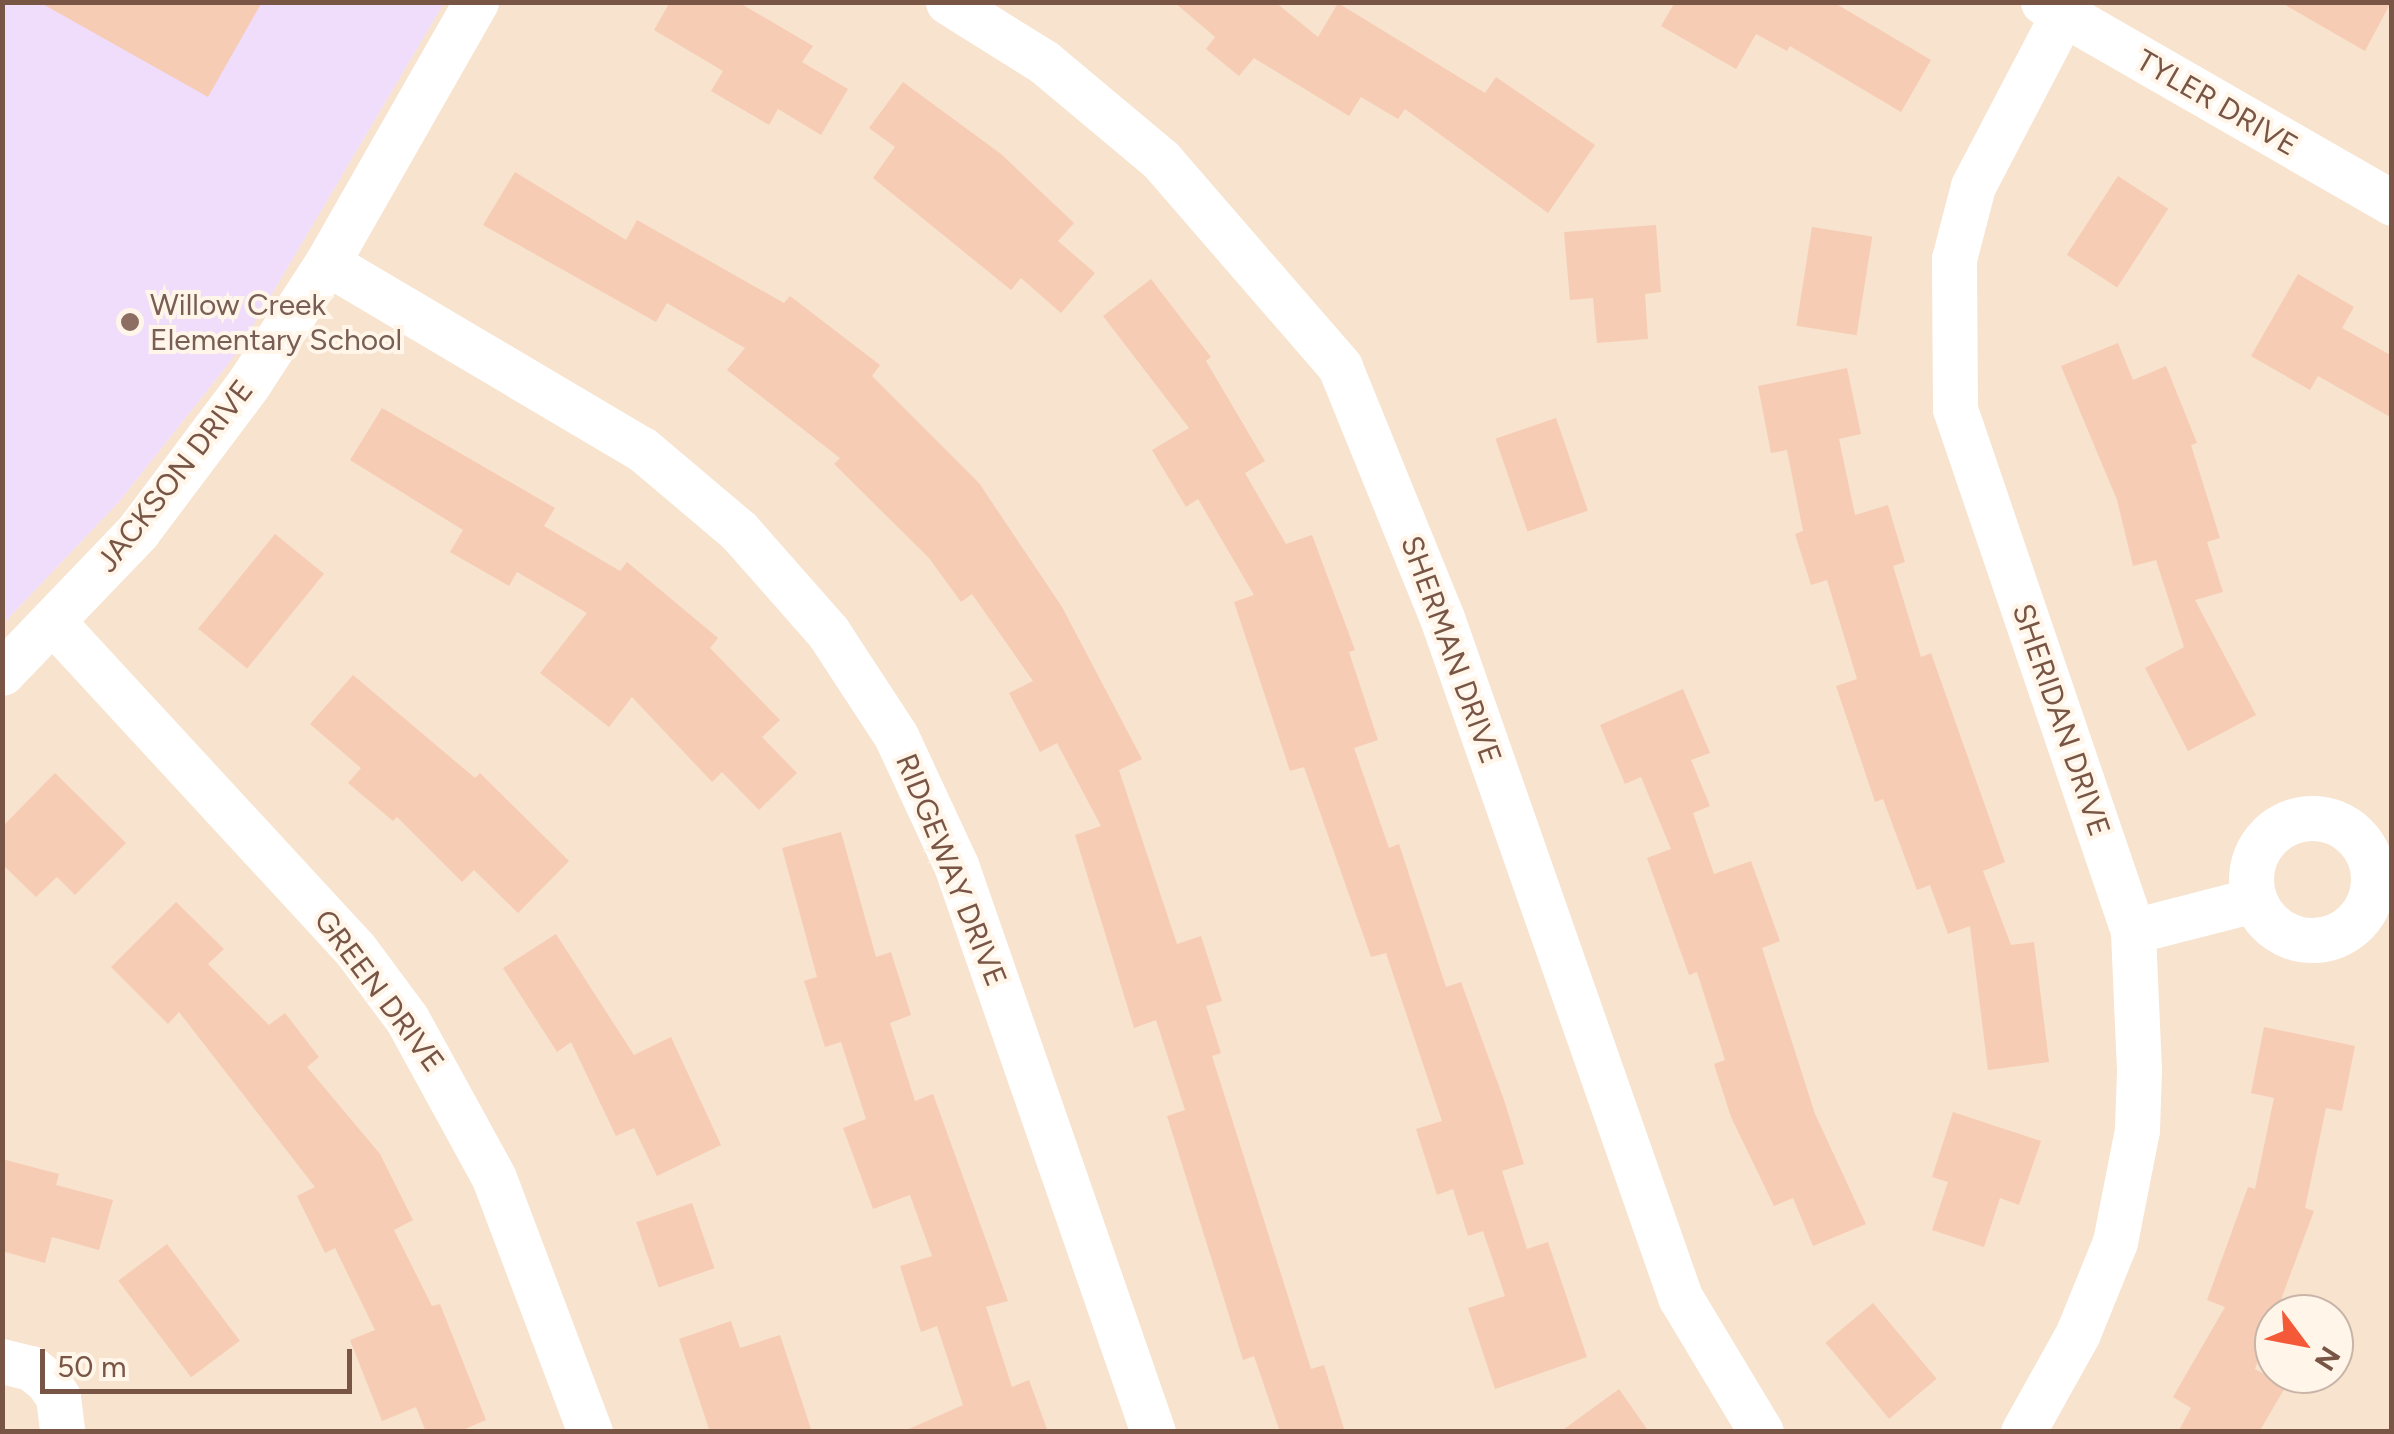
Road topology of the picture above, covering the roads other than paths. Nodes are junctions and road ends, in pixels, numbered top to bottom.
1 (476, 2) edge
2 (948, 2) edge
3 (2053, 8) edge
4 (2392, 204) edge
5 (327, 263) junction
6 (54, 623) junction
7 (2, 673) edge
8 (2254, 900) dead end
9 (2133, 931) junction
10 (2, 1361) edge
11 (62, 1432) edge
12 (590, 1432) edge
13 (1153, 1432) edge
14 (1761, 1432) edge
15 (2022, 1432) edge

1 - 5 street, JACKSON DRIVE
2 - 14 street, SHERMAN DRIVE
3 - 4 street, TYLER DRIVE
3 - 9 street, SHERIDAN DRIVE
5 - 6 street, JACKSON DRIVE
5 - 13 street, RIDGEWAY DRIVE
6 - 7 street, JACKSON DRIVE
6 - 12 street, GREEN DRIVE
8 - 9 street
9 - 15 street, SHERIDAN DRIVE
10 - 11 street

